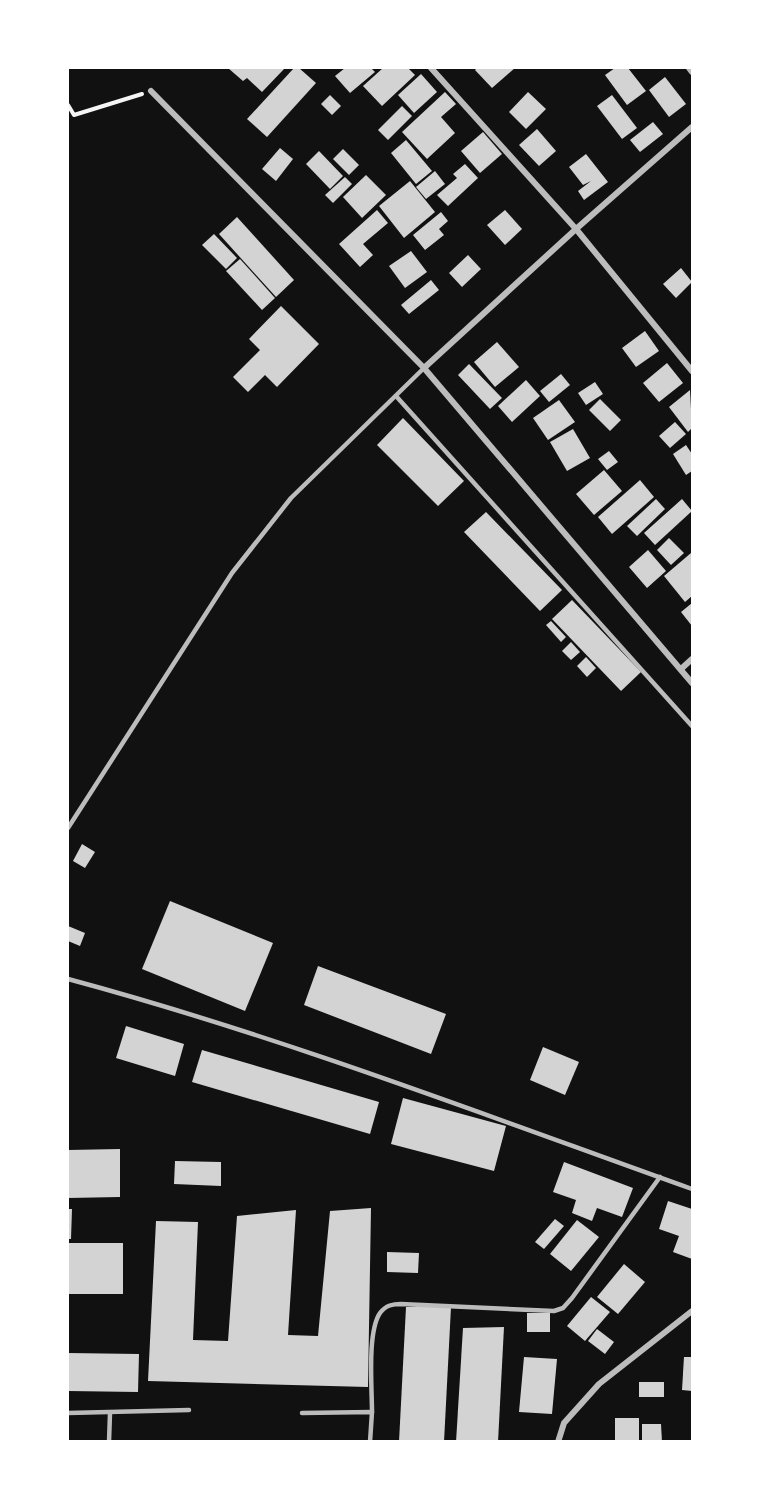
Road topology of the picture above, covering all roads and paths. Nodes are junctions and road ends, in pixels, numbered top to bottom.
1 (431, 68) edge
2 (689, 68) edge
3 (693, 72) edge
4 (151, 91) joint
5 (68, 105) edge
6 (693, 127) edge
7 (576, 229) junction
8 (424, 368) junction
9 (693, 371) edge
10 (396, 396) junction
11 (693, 659) edge
12 (681, 669) junction
13 (693, 682) edge
14 (693, 726) edge
15 (68, 828) edge
16 (68, 979) edge
17 (660, 1177) junction
18 (693, 1189) edge
19 (693, 1311) edge
20 (189, 1410) dead end
21 (372, 1412) junction
22 (68, 1413) edge
23 (110, 1413) junction
24 (302, 1413) dead end
25 (109, 1442) edge
26 (370, 1442) edge
27 (558, 1442) edge

1 - 7 street
2 - 3 street
4 - 5 path
4 - 8 street
6 - 7 street
7 - 8 street
7 - 9 street
8 - 10 lane
8 - 12 street
10 - 14 lane
10 - 15 lane
11 - 12 street
12 - 13 street
16 - 17 lane
17 - 18 lane
17 - 21 lane
19 - 27 street
20 - 23 lane
21 - 24 lane
21 - 26 lane
22 - 23 lane
23 - 25 lane

